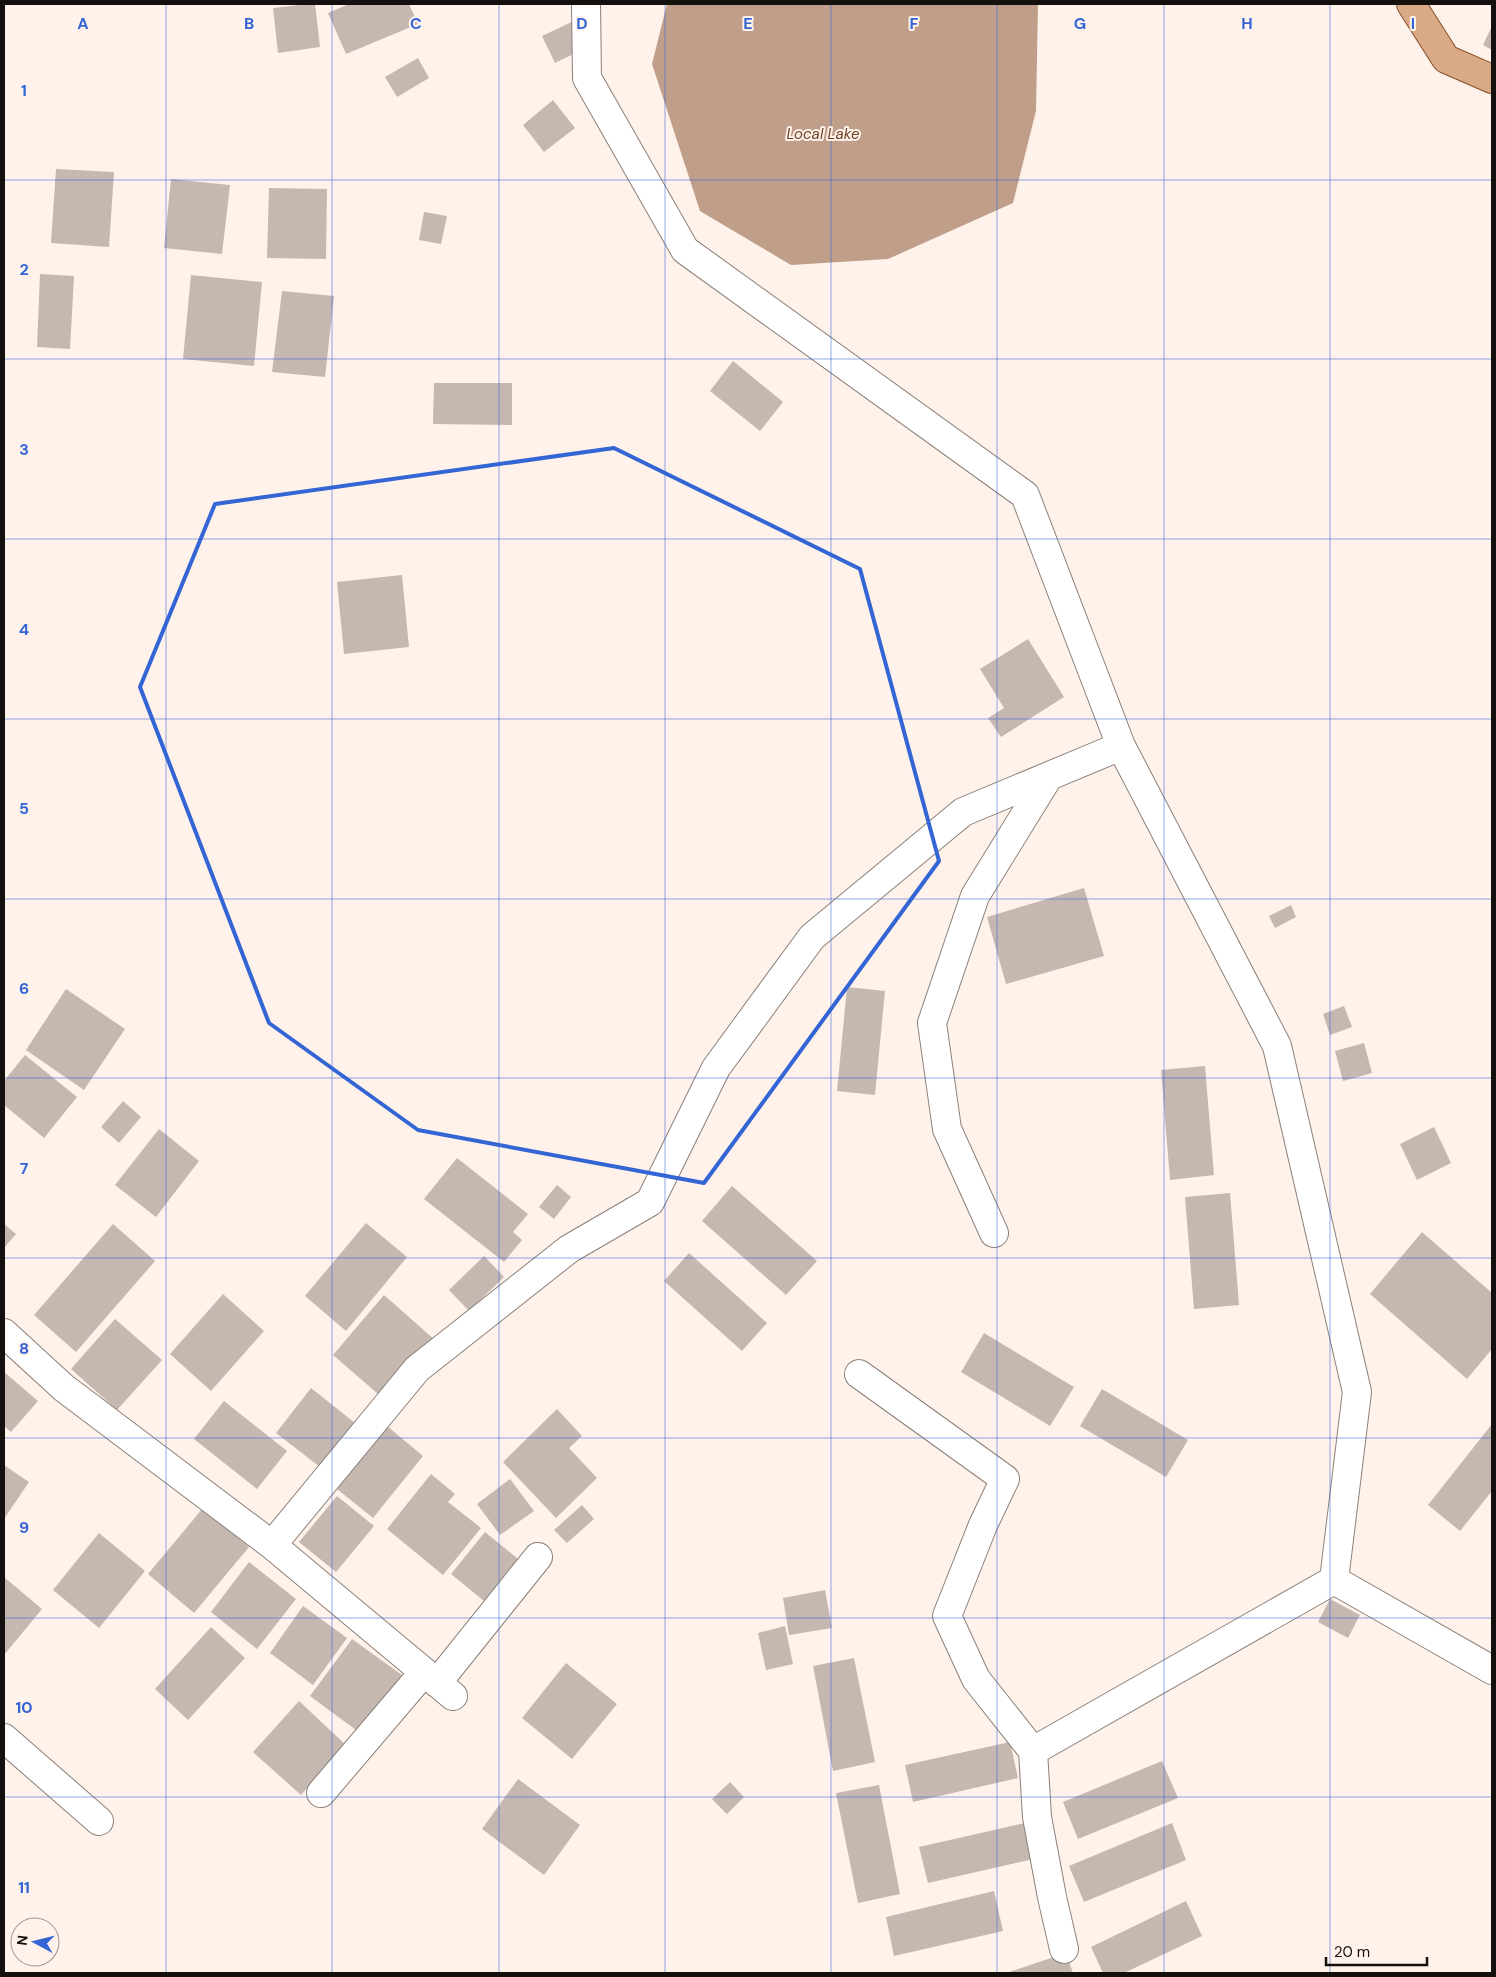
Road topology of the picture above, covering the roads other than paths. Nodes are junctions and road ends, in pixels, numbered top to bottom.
1 (586, 4) edge
2 (1411, 4) edge
3 (1492, 79) edge
4 (1121, 746) junction
5 (1049, 776) junction
6 (994, 1233) dead end
7 (4, 1333) edge
8 (859, 1374) dead end
9 (272, 1545) junction
10 (538, 1557) dead end
11 (1334, 1580) junction
12 (1492, 1670) edge
13 (438, 1684) junction
14 (4, 1738) edge
15 (1033, 1751) junction
16 (321, 1793) dead end
17 (99, 1821) dead end
18 (1064, 1949) dead end

1 - 4 street
2 - 3 main road
4 - 5 street
4 - 11 street
5 - 6 street
5 - 9 street
7 - 9 street
8 - 15 street
9 - 13 street
10 - 13 street
11 - 12 street
11 - 15 street
13 - 16 street
14 - 17 street
15 - 18 street

